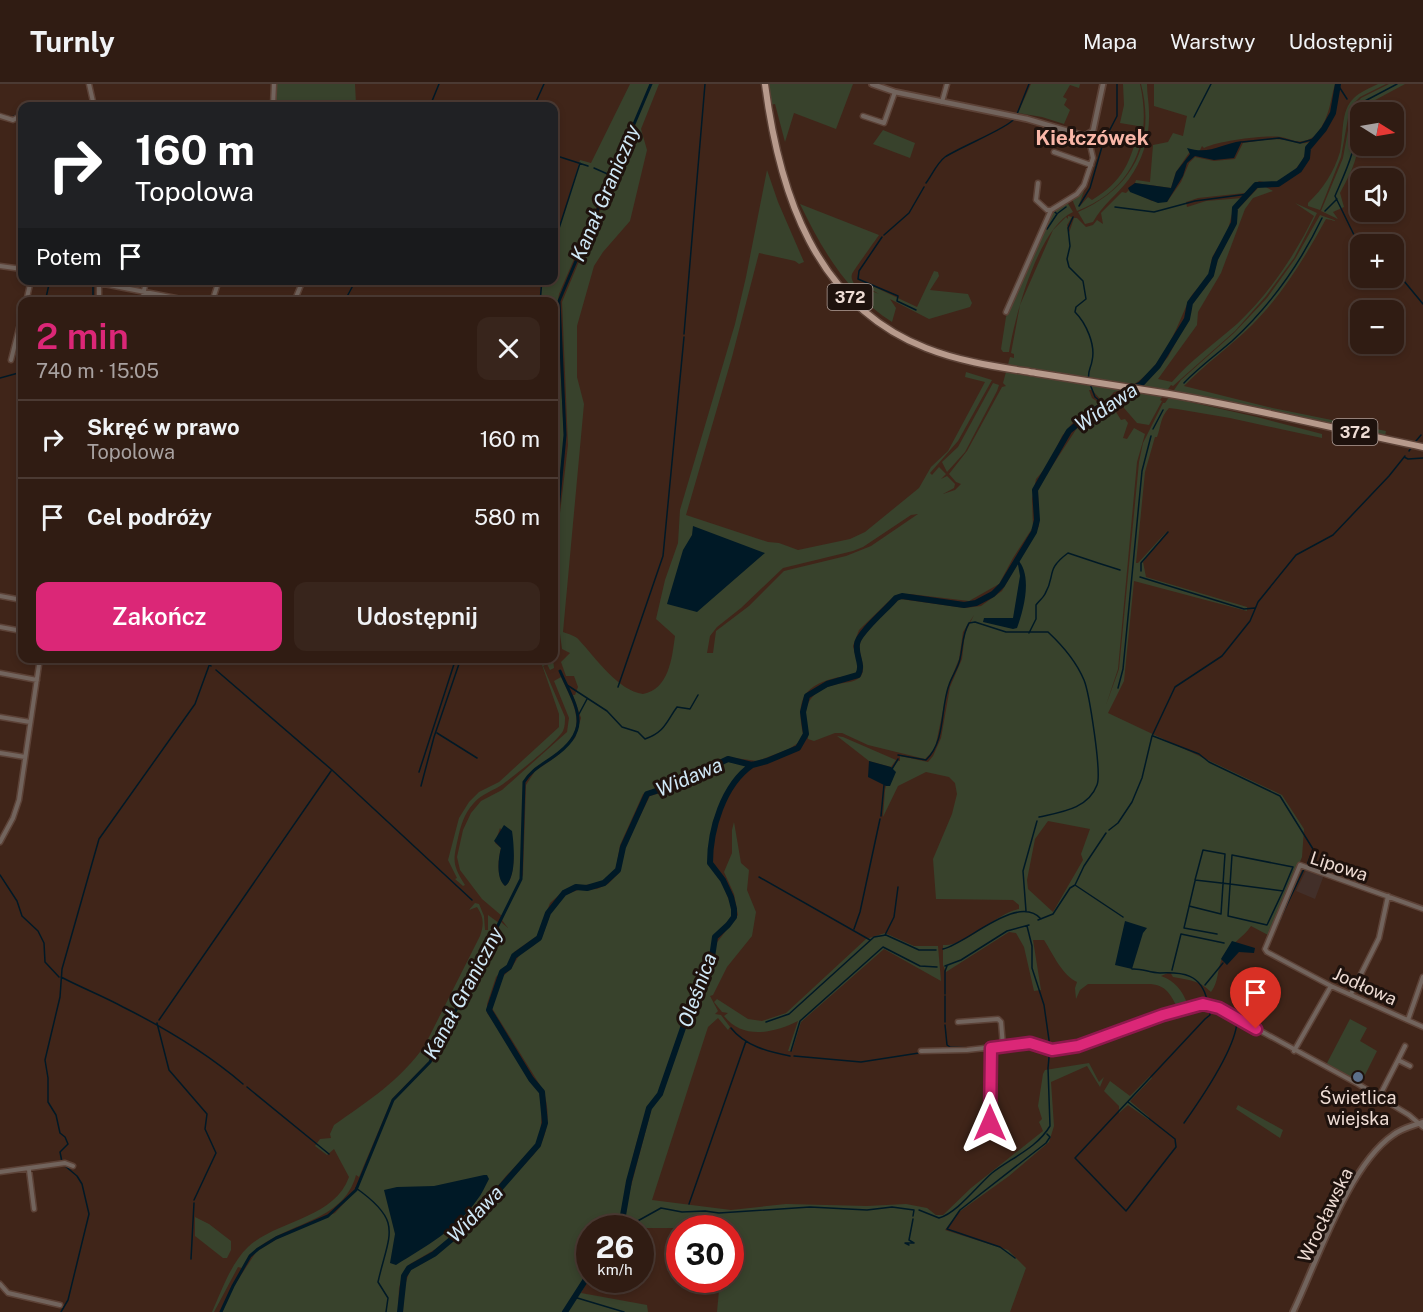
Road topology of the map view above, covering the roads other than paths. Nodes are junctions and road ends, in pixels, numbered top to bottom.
1 (89, 84) edge
2 (274, 84) edge
3 (765, 84) edge
4 (872, 84) edge
5 (947, 84) edge
6 (1103, 84) edge
7 (895, 92) junction
8 (93, 102) edge
9 (273, 102) edge
10 (942, 102) junction
11 (0, 116) edge
12 (862, 116) dead end
13 (18, 118) edge
14 (1088, 136) junction
15 (1054, 152) dead end
16 (1090, 165) junction
17 (1038, 183) dead end
18 (1051, 210) junction
19 (0, 266) edge
20 (18, 268) edge
21 (112, 285) edge
22 (145, 285) edge
23 (144, 292) junction
24 (143, 297) edge
25 (170, 297) edge
26 (1006, 312) dead end
27 (18, 332) edge
28 (11, 360) dead end
29 (1423, 447) edge
30 (0, 596) edge
31 (18, 599) edge
32 (0, 627) edge
33 (18, 630) edge
34 (39, 663) edge
35 (0, 673) edge
36 (37, 680) junction
37 (0, 717) edge
38 (30, 722) junction
39 (0, 753) edge
40 (25, 757) junction
41 (0, 842) edge
42 (1389, 896) junction
43 (1423, 909) edge
44 (1297, 969) joint
45 (1423, 977) edge
46 (1331, 986) junction
47 (1351, 994) junction
48 (1408, 1020) junction
49 (957, 1022) dead end
50 (1423, 1027) edge
51 (1003, 1046) junction
52 (1405, 1046) dead end
53 (991, 1048) junction
54 (921, 1051) dead end
55 (1294, 1051) junction
56 (1398, 1060) junction
57 (1410, 1066) dead end
58 (1379, 1097) junction
59 (990, 1123) dead end
60 (1422, 1124) edge
61 (73, 1166) dead end
62 (29, 1170) junction
63 (0, 1172) edge
64 (34, 1209) dead end
65 (0, 1284) edge
66 (60, 1305) dead end
67 (1293, 1312) edge

1 - 8 street
2 - 9 street
3 - 29 main road, 372
4 - 7 street
5 - 10 street
6 - 14 street
7 - 10 street
7 - 12 street
10 - 14 street
11 - 13 street
14 - 16 street
15 - 16 street
16 - 18 street
17 - 18 street
18 - 26 street
19 - 20 street
21 - 23 street
22 - 23 street
23 - 24 street
23 - 25 street
27 - 28 street
30 - 31 street
32 - 33 street
34 - 36 street
35 - 36 street
36 - 38 street
37 - 38 street
38 - 40 street
39 - 40 street
40 - 41 street
42 - 43 street, Lipowa
42 - 44 street, Lipowa
42 - 47 street
44 - 46 street, Jodłowa
45 - 48 street
46 - 47 street, Jodłowa
46 - 55 street
47 - 48 street, Jodłowa
48 - 50 street, Jodłowa
49 - 51 street
51 - 53 street
51 - 55 street
52 - 56 street
53 - 54 street
53 - 59 street
55 - 58 street
56 - 57 street
56 - 58 street
58 - 60 street
60 - 67 street, Wrocławska
61 - 62 street
62 - 63 street
62 - 64 street
65 - 66 street

